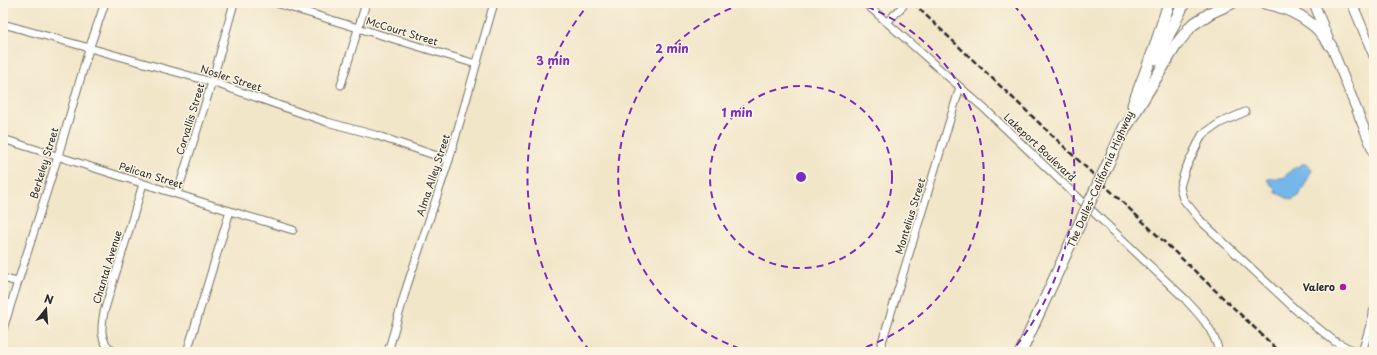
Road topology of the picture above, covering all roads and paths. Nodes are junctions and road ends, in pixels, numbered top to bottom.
1 (104, 3) edge
2 (234, 3) edge
3 (276, 3) edge
4 (366, 3) edge
5 (494, 3) edge
6 (865, 3) edge
7 (1169, 3) edge
8 (1184, 3) edge
9 (1232, 3) edge
10 (1265, 3) edge
11 (1314, 3) edge
12 (1352, 3) edge
13 (903, 6) dead end
14 (887, 22) junction
15 (3, 24) edge
16 (358, 28) junction
17 (1331, 46) junction
18 (89, 49) junction
19 (1374, 56) edge
20 (476, 64) junction
21 (212, 82) junction
22 (341, 85) dead end
23 (960, 87) junction
24 (1245, 112) dead end
25 (1122, 132) junction
26 (3, 139) edge
27 (1374, 153) edge
28 (58, 156) junction
29 (449, 160) junction
30 (143, 184) junction
31 (177, 194) junction
32 (230, 212) junction
33 (293, 230) dead end
34 (3, 278) edge
35 (17, 282) junction
36 (1374, 312) edge
37 (3, 329) edge
38 (114, 352) edge
39 (187, 352) edge
40 (388, 352) edge
41 (879, 352) edge
42 (1021, 352) edge
43 (1219, 352) edge
44 (1356, 352) edge
45 (1362, 352) edge

1 - 18 street, Berkeley Street
2 - 21 street, Corvallis Street
3 - 16 street, McCourt Street
4 - 16 street
5 - 20 street, Alma Alley Street
6 - 14 street, Lakeport Boulevard
7 - 25 highway, The Dalles-California Highway
8 - 25 highway
9 - 25 highway
10 - 17 highway
11 - 17 main road
12 - 19 main road
13 - 14 street
14 - 23 street, Lakeport Boulevard
15 - 18 street, Nosler Street
16 - 20 street, McCourt Street
16 - 22 street
17 - 27 main road
18 - 21 street, Nosler Street
18 - 28 street, Berkeley Street
20 - 29 street, Alma Alley Street
21 - 29 street, Nosler Street
21 - 31 street, Corvallis Street
23 - 41 street, Montelius Street
23 - 43 street, Lakeport Boulevard
24 - 44 street
25 - 42 highway, The Dalles-California Highway, bridge
26 - 28 street, Pelican Street
28 - 30 street, Pelican Street
28 - 35 street, Berkeley Street
29 - 40 street, Alma Alley Street
30 - 31 street, Pelican Street
30 - 38 street, Chantal Avenue
31 - 32 street, Pelican Street
32 - 33 street, Pelican Street
32 - 39 street
34 - 35 street
35 - 37 street, Berkeley Street
36 - 45 street

